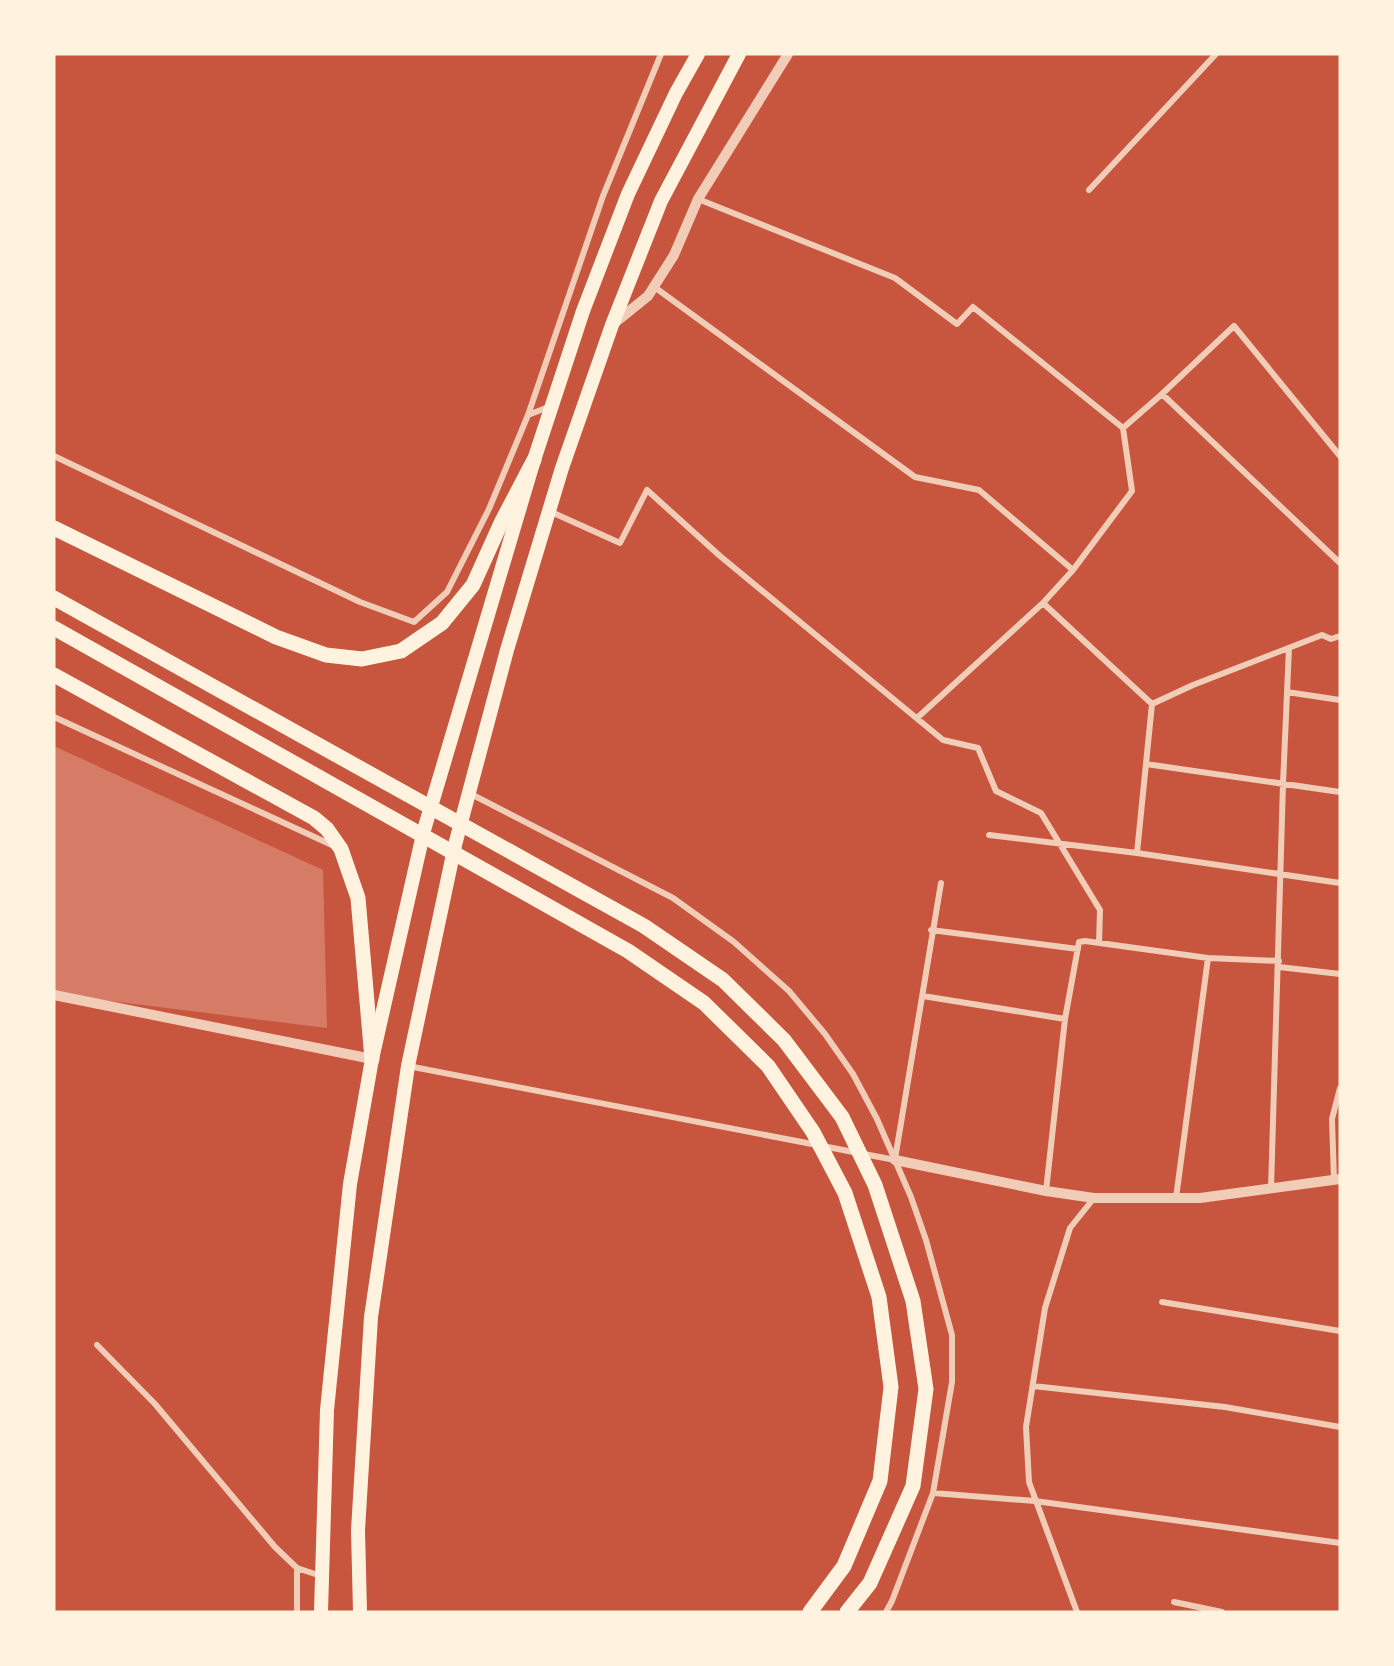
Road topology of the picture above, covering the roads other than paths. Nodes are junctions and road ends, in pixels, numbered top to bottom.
1 (661, 54) edge
2 (698, 54) edge
3 (739, 54) edge
4 (788, 54) edge
5 (1216, 54) edge
6 (1089, 190) dead end
7 (698, 199) junction
8 (653, 286) junction
9 (612, 325) junction
10 (1162, 394) junction
11 (552, 405) junction
12 (528, 415) junction
13 (1123, 428) junction
14 (54, 456) edge
15 (1340, 456) edge
16 (534, 460) junction
17 (549, 510) junction
18 (54, 528) edge
19 (1340, 563) edge
20 (1073, 570) junction
21 (54, 598) edge
22 (1043, 603) junction
23 (54, 628) edge
24 (1340, 636) edge
25 (1289, 648) junction
26 (54, 675) edge
27 (1287, 692) junction
28 (1340, 700) edge
29 (1152, 704) junction
30 (54, 717) edge
31 (917, 717) junction
32 (1146, 764) junction
33 (1283, 784) junction
34 (1340, 792) edge
35 (469, 793) junction
36 (989, 836) dead end
37 (1058, 844) junction
38 (341, 849) junction
39 (1137, 853) junction
40 (1280, 874) junction
41 (941, 883) dead end
42 (1340, 883) edge
43 (932, 930) junction
44 (1100, 943) junction
45 (1078, 949) junction
46 (1208, 958) junction
47 (1279, 964) junction
48 (1340, 975) edge
49 (54, 995) edge
50 (923, 996) junction
51 (1065, 1019) junction
52 (372, 1059) junction
53 (408, 1066) junction
54 (1340, 1088) edge
55 (895, 1160) junction
56 (1337, 1179) edge
57 (1271, 1189) junction
58 (1046, 1191) junction
59 (1094, 1198) junction
60 (1176, 1199) junction
61 (1162, 1302) dead end
62 (1340, 1331) edge
63 (97, 1345) dead end
64 (1033, 1386) junction
65 (1340, 1427) edge
66 (933, 1493) junction
67 (1035, 1501) junction
68 (1340, 1543) edge
69 (297, 1568) junction
70 (321, 1576) junction
71 (1174, 1602) dead end
72 (297, 1612) edge
73 (321, 1612) edge
74 (360, 1612) edge
75 (810, 1612) edge
76 (847, 1612) edge
77 (886, 1612) edge
78 (1077, 1612) edge
79 (1222, 1612) edge

1 - 12 street
2 - 11 highway
3 - 9 highway
4 - 7 street
5 - 6 street
7 - 8 street
7 - 13 street
8 - 9 street
8 - 20 street
9 - 17 highway
10 - 13 street
10 - 15 street
10 - 19 street
11 - 12 street
11 - 16 highway
12 - 14 street
13 - 20 street
16 - 18 highway
16 - 52 highway
17 - 31 street
17 - 35 highway
20 - 22 street
21 - 76 highway
22 - 29 street
22 - 31 street
23 - 75 highway
24 - 25 street
25 - 27 street
25 - 29 street
26 - 38 highway
27 - 28 street
27 - 33 street
29 - 32 street
30 - 38 street
31 - 37 street
32 - 33 street
32 - 39 street
33 - 34 street
33 - 40 street
35 - 53 highway
35 - 55 street
36 - 37 street
37 - 39 street
37 - 44 street
38 - 52 highway
39 - 40 street
40 - 42 street
40 - 47 street
41 - 43 street
43 - 45 street
43 - 50 street
44 - 45 street
44 - 46 street
45 - 51 street
46 - 47 street
46 - 60 street
47 - 48 street
47 - 57 street
49 - 52 street
50 - 51 street
50 - 55 street
51 - 58 street
52 - 70 highway
53 - 55 street
53 - 74 highway
54 - 56 street
55 - 58 street
55 - 66 street
56 - 57 street
57 - 60 street
58 - 59 street
59 - 60 street
59 - 64 street
61 - 62 street
63 - 69 street
64 - 65 street
64 - 67 street
66 - 67 street
66 - 77 street
67 - 68 street
67 - 78 street
69 - 70 street
69 - 72 street
70 - 73 highway
71 - 79 street

